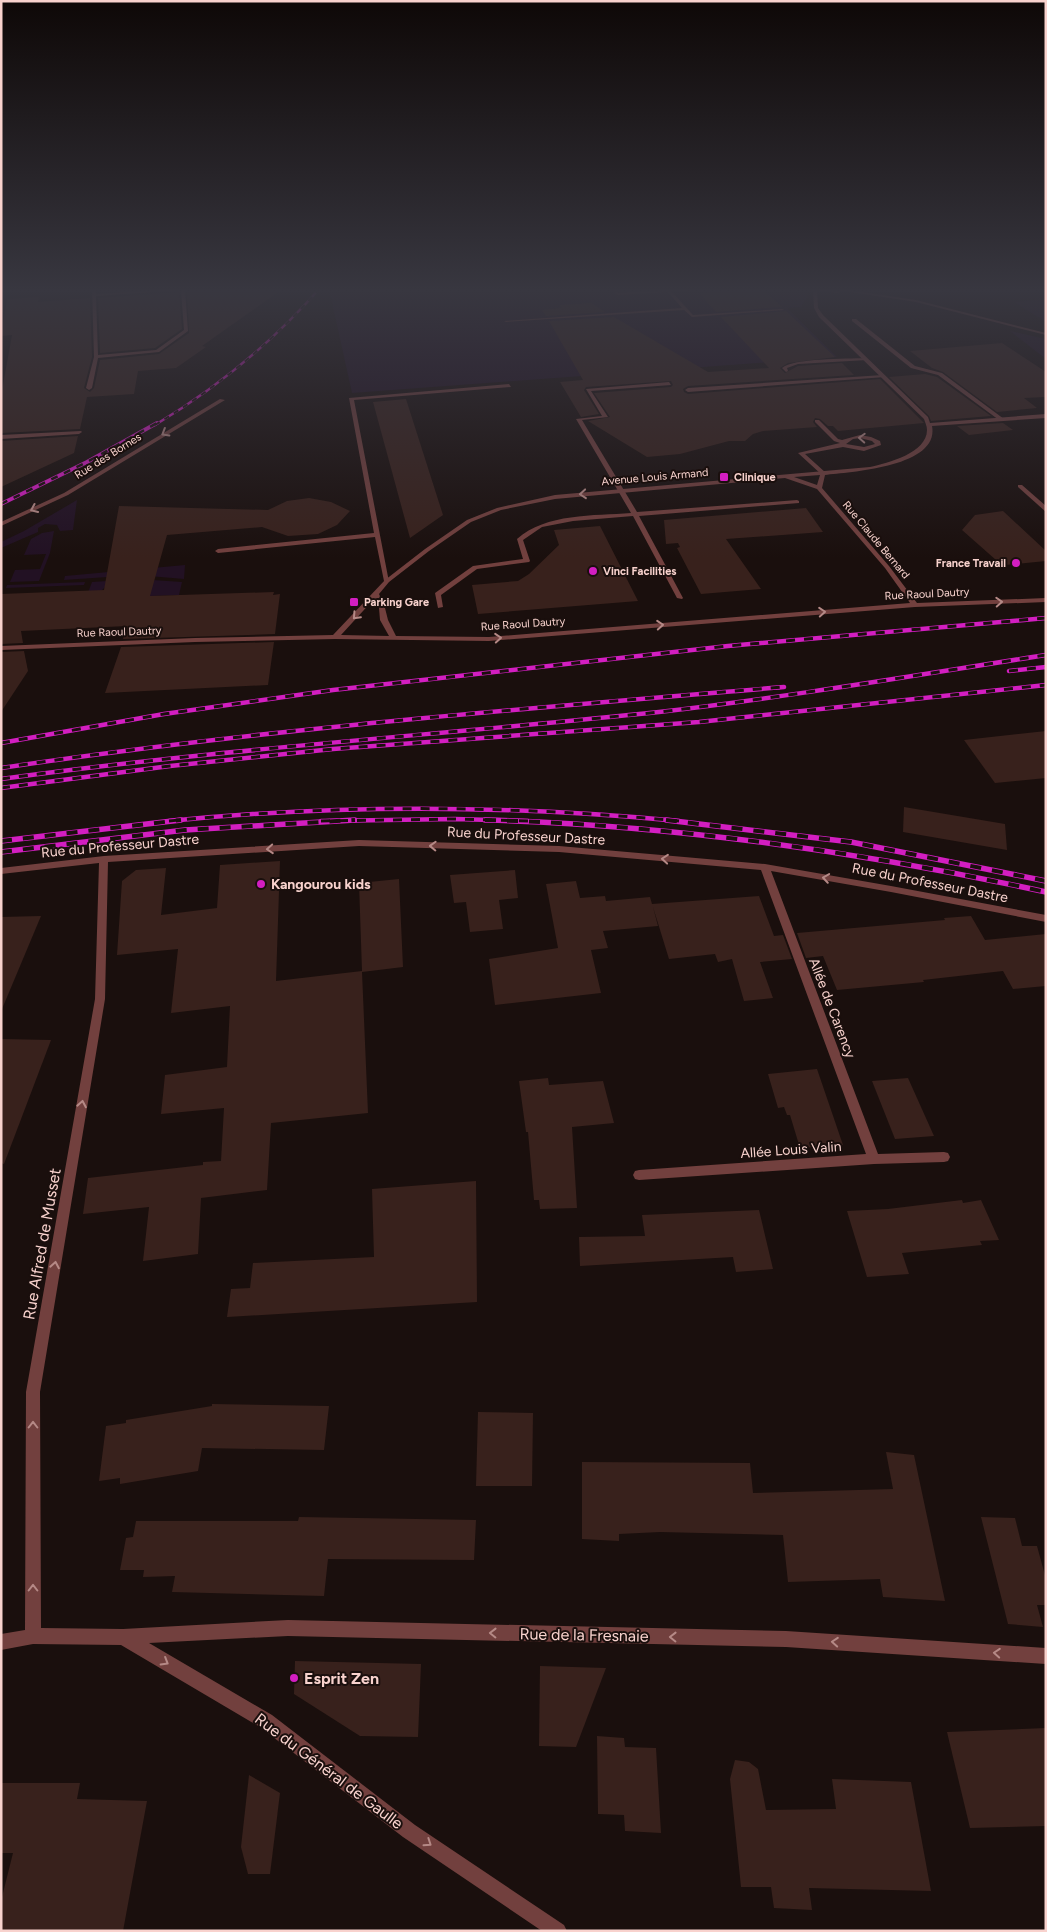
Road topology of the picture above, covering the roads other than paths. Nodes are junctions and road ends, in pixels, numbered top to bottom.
1 (91, 378) edge
2 (853, 378) edge
3 (885, 378) edge
4 (946, 378) edge
5 (669, 384) dead end
6 (509, 386) dead end
7 (89, 388) dead end
8 (688, 390) dead end
9 (222, 400) dead end
10 (1046, 416) edge
11 (1001, 419) junction
12 (817, 421) dead end
13 (930, 425) junction
14 (79, 432) dead end
15 (1, 437) edge
16 (843, 443) junction
17 (823, 474) junction
18 (784, 476) junction
19 (1020, 486) dead end
20 (819, 488) junction
21 (622, 491) junction
22 (797, 502) dead end
23 (1046, 510) edge
24 (635, 514) junction
25 (1, 524) edge
26 (378, 535) junction
27 (218, 551) dead end
28 (387, 582) junction
29 (376, 596) junction
30 (680, 598) dead end
31 (1046, 600) edge
32 (915, 605) junction
33 (440, 608) dead end
34 (335, 637) junction
35 (394, 638) junction
36 (1, 648) edge
37 (104, 859) junction
38 (765, 868) junction
39 (1, 871) edge
40 (1046, 919) edge
41 (944, 1157) dead end
42 (874, 1159) junction
43 (640, 1175) dead end
44 (33, 1636) junction
45 (123, 1637) junction
46 (1, 1642) edge
47 (1046, 1656) edge
48 (558, 1931) edge

1 - 7 street
2 - 8 street
3 - 13 street
4 - 11 street
5 - 21 street
6 - 26 street
9 -> 25 street, Rue des Bornes
10 - 11 street
11 - 13 street
12 - 16 street
13 - 17 street, Avenue Louis Armand
14 - 15 street
16 -> 16 street
16 - 17 street
17 - 18 street, Avenue Louis Armand
17 - 20 street
18 - 20 street
18 - 21 street, Avenue Louis Armand
19 - 23 street
20 - 32 street, Rue Claude Bernard
21 - 24 street
21 -> 28 street, Avenue Louis Armand
22 - 24 street
24 - 30 street
24 - 33 street
26 - 27 street
26 - 28 street
28 - 29 street, Avenue Louis Armand
29 -> 34 street, Avenue Louis Armand
29 - 35 street
32 -> 31 street, Rue Raoul Dautry
35 -> 32 street, Rue Raoul Dautry
34 - 35 street, Rue Raoul Dautry
34 - 36 street, Rue Raoul Dautry
38 -> 37 street, Rue du Professeur Dastre
37 - 39 street, Rue du Professeur Dastre
44 -> 37 street, Rue Alfred de Musset
40 -> 38 street, Rue du Professeur Dastre
38 - 42 street, Allée de Carency
41 - 42 street, Allée Louis Valin
42 - 43 street, Allée Louis Valin
44 - 45 street
44 - 46 street
47 -> 45 street, Rue de la Fresnaie
45 -> 48 street, Rue du Général de Gaulle

